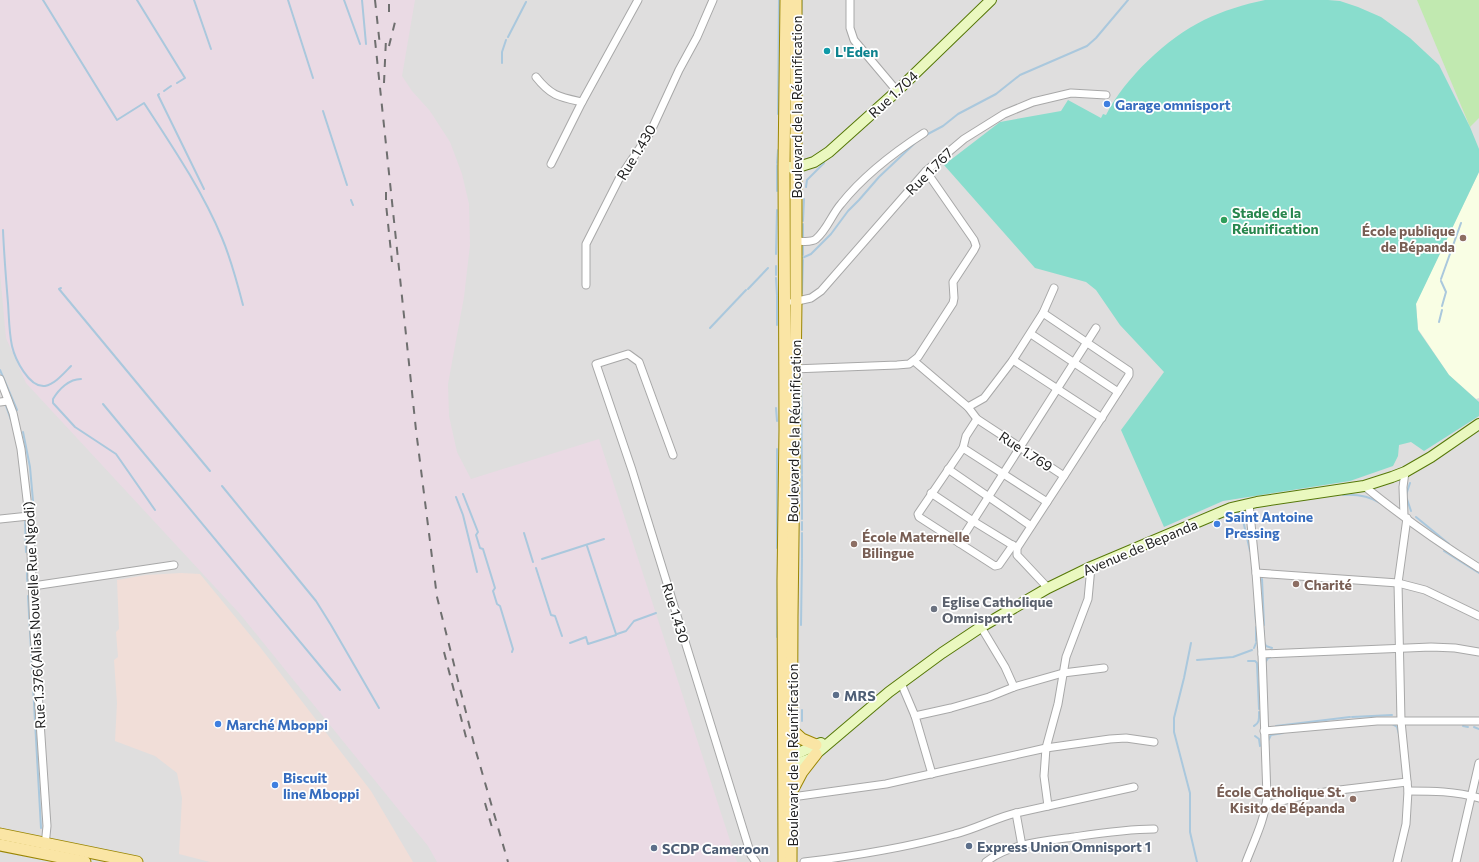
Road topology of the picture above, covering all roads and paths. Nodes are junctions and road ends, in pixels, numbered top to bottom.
1 (638, 0) edge
2 (713, 0) edge
3 (786, 0) edge
4 (796, 0) edge
5 (850, 0) edge
6 (991, 0) edge
7 (536, 78) dead end
8 (896, 91) junction
9 (1106, 95) dead end
10 (582, 102) junction
11 (924, 133) dead end
12 (551, 164) dead end
13 (790, 168) junction
14 (926, 171) junction
15 (796, 240) junction
16 (586, 285) dead end
17 (1054, 288) dead end
18 (790, 302) junction
19 (1043, 313) junction
20 (1096, 328) dead end
21 (1031, 334) junction
22 (1087, 342) junction
23 (914, 360) junction
24 (1013, 360) junction
25 (1073, 363) junction
26 (790, 369) junction
27 (0, 379) edge
28 (1057, 388) junction
29 (1118, 392) junction
30 (8, 401) junction
31 (0, 402) edge
32 (968, 407) junction
33 (1102, 418) junction
34 (977, 419) junction
35 (1479, 424) edge
36 (1019, 447) junction
37 (963, 448) junction
38 (673, 455) dead end
39 (948, 469) junction
40 (1405, 472) junction
41 (1002, 473) junction
42 (1064, 476) junction
43 (1364, 486) junction
44 (931, 493) junction
45 (988, 497) junction
46 (1047, 502) junction
47 (1249, 504) junction
48 (29, 516) junction
49 (1406, 517) junction
50 (0, 519) edge
51 (973, 521) junction
52 (1032, 526) junction
53 (959, 543) junction
54 (1015, 546) junction
55 (174, 565) dead end
56 (1091, 567) junction
57 (1479, 568) edge
58 (1256, 573) junction
59 (1398, 583) junction
60 (33, 586) junction
61 (1048, 588) junction
62 (1479, 616) edge
63 (981, 627) junction
64 (1399, 648) junction
65 (1479, 652) edge
66 (1262, 654) junction
67 (1104, 668) dead end
68 (1064, 673) junction
69 (901, 683) junction
70 (1014, 687) junction
71 (915, 716) junction
72 (1401, 721) junction
73 (1479, 721) edge
74 (792, 730) junction
75 (1264, 731) junction
76 (1154, 742) dead end
77 (1046, 748) junction
78 (816, 749) junction
79 (787, 761) junction
80 (1479, 763) edge
81 (932, 774) junction
82 (1407, 782) junction
83 (1134, 787) dead end
84 (1408, 791) junction
85 (792, 794) junction
86 (1471, 795) junction
87 (1479, 798) edge
88 (1266, 805) junction
89 (1048, 806) junction
90 (1016, 813) junction
91 (1154, 829) dead end
92 (0, 834) edge
93 (0, 845) edge
94 (1022, 846) junction
95 (45, 848) junction
96 (84, 862) edge
97 (137, 862) edge
98 (756, 862) edge
99 (784, 862) edge
100 (791, 862) edge
101 (804, 862) edge
102 (986, 862) edge
103 (1246, 862) edge
104 (1397, 862) edge
105 (1456, 862) edge

1 - 10 street
2 - 16 street, Rue 1.430
3 - 13 main road
4 - 13 main road, Boulevard de la Réunification
5 - 8 street
6 - 8 main road, Rue 1.704
7 - 10 street
8 - 13 main road, Rue 1.704
9 - 14 street, Rue 1.767
10 - 12 street
11 - 15 street
13 - 15 main road, Boulevard de la Réunification
13 - 18 main road
14 - 18 street, Rue 1.767
14 - 23 street
15 - 18 main road, Boulevard de la Réunification
17 - 19 street
18 - 26 main road, Boulevard de la Réunification
19 - 21 street
19 - 22 street
20 - 22 street
21 - 24 street
21 - 25 street
22 - 25 street
22 - 29 street, Rue 1.769
23 - 26 street
23 - 32 street, Rue 1.769
24 - 28 street
24 - 32 street
25 - 28 street
25 - 29 street
26 - 74 main road, Boulevard de la Réunification
26 - 79 main road
27 - 30 street, Rue 1.376(Alias Nouvelle Rue Ngodi)
28 - 33 street
28 - 36 street
29 - 33 street, Rue 1.769
30 - 31 street
30 - 48 street, Rue 1.376(Alias Nouvelle Rue Ngodi)
32 - 34 street, Rue 1.769
33 - 42 street, Rue 1.769
34 - 36 street, Rue 1.769
34 - 37 street
35 - 40 main road, Avenue de Bepanda
36 - 41 street
36 - 42 street, Rue 1.769
37 - 39 street
37 - 41 street
38 - 98 street, Rue 1.430
39 - 44 street
39 - 45 street
40 - 43 main road, Avenue de Bepanda
40 - 49 street
41 - 45 street
41 - 46 street
42 - 46 street
43 - 47 main road, Avenue de Bepanda
43 - 49 street
44 - 51 street
44 - 53 street
45 - 51 street
45 - 52 street
46 - 52 street
47 - 56 main road, Avenue de Bepanda
47 - 58 street
48 - 50 street
48 - 60 street, Rue 1.376(Alias Nouvelle Rue Ngodi)
49 - 57 street
49 - 59 street
51 - 53 street
51 - 54 street
52 - 54 street
53 - 54 street
54 - 61 street
55 - 60 street
56 - 61 main road, Avenue de Bepanda
56 - 68 street
58 - 59 street
58 - 66 street
59 - 62 street
59 - 64 street
60 - 95 street, Rue 1.376(Alias Nouvelle Rue Ngodi)
61 - 63 main road, Avenue de Bepanda
63 - 69 main road, Avenue de Bepanda
63 - 70 street
64 - 65 street
64 - 66 street
64 - 72 street
66 - 75 street
67 - 68 street
68 - 70 street
68 - 77 street
69 - 71 street
69 - 78 main road, Avenue de Bepanda
70 - 71 street
71 - 81 street
72 - 73 street
72 - 75 street
72 - 82 street
74 - 78 main road
74 - 79 main road, Boulevard de la Réunification
75 - 88 street
76 - 77 street
77 - 81 street
77 - 89 street
78 - 79 main road, Avenue de Bepanda
78 - 85 main road
79 - 85 main road, Boulevard de la Réunification
79 - 99 main road
80 - 86 street
81 - 85 street
82 - 84 street
82 - 88 street
83 - 89 street
84 - 86 street
84 - 104 street
85 - 100 main road, Boulevard de la Réunification
86 - 87 street
86 - 105 street
88 - 103 street
89 - 90 street
90 - 94 street
90 - 101 street
91 - 94 street
92 - 95 main road
93 - 95 main road
94 - 102 street
95 - 96 main road
95 - 97 main road

